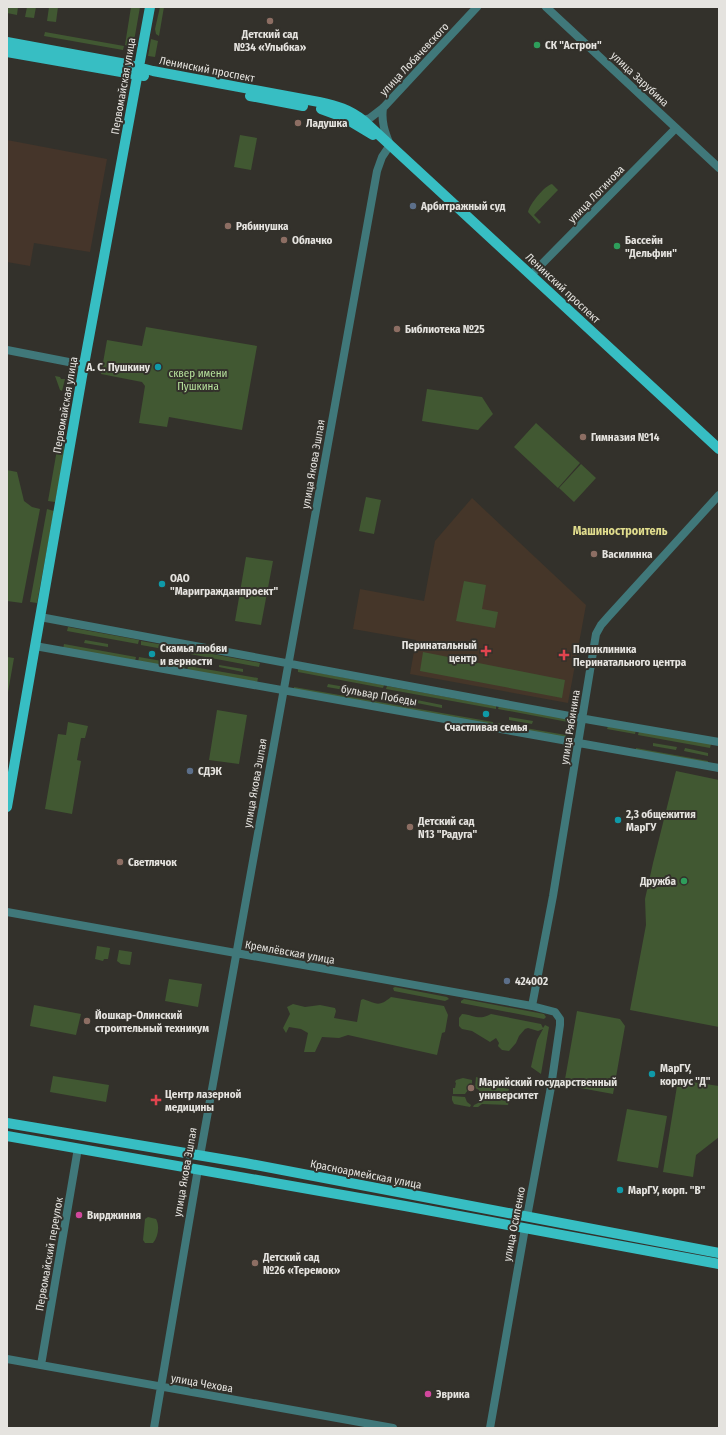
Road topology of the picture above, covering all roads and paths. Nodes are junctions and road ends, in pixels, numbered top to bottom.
1 (150, 7) edge
2 (477, 7) edge
3 (546, 7) edge
4 (7, 42) edge
5 (7, 52) edge
6 (138, 71) junction
7 (383, 108) junction
8 (332, 112) junction
9 (364, 121) junction
10 (676, 128) junction
11 (390, 145) junction
12 (719, 168) edge
13 (531, 275) junction
14 (7, 350) edge
15 (84, 365) junction
16 (719, 449) edge
17 (719, 495) edge
18 (40, 617) junction
19 (35, 646) junction
20 (289, 664) junction
21 (284, 690) junction
22 (582, 719) junction
23 (719, 742) edge
24 (578, 743) junction
25 (719, 768) edge
26 (7, 807) edge
27 (7, 912) edge
28 (237, 953) junction
29 (532, 1006) junction
30 (560, 1025) joint
31 (7, 1124) edge
32 (7, 1136) edge
33 (78, 1148) junction
34 (200, 1156) junction
35 (198, 1169) junction
36 (527, 1217) junction
37 (525, 1228) junction
38 (719, 1253) edge
39 (719, 1264) edge
40 (7, 1359) edge
41 (41, 1365) junction
42 (161, 1386) junction
43 (154, 1428) edge
44 (393, 1428) edge
45 (490, 1428) edge

1 - 6 main road, Первомайская улица
2 - 7 street, улица Лобачевского
3 - 10 street, улица Зарубина
4 - 6 main road, Ленинский проспект
5 - 6 main road, Ленинский проспект
6 - 8 main road, Ленинский проспект
6 - 9 main road, Ленинский проспект
6 - 15 main road, Первомайская улица
7 - 9 street, улица Лобачевского
7 - 11 street
8 - 9 street
8 - 11 main road, Ленинский проспект
9 - 11 main road, Ленинский проспект
10 - 12 street, улица Зарубина
10 - 13 street, улица Логинова
11 - 13 main road, Ленинский проспект
11 - 20 street, улица Якова Эшпая
13 - 16 main road, Ленинский проспект
14 - 15 street
15 - 18 main road, Первомайская улица
17 - 22 street, улица Рябинина
18 - 19 main road, Первомайская улица
18 - 20 street, бульвар Победы
19 - 21 street, бульвар Победы
19 - 26 main road, Первомайская улица
20 - 21 street, улица Якова Эшпая
20 - 22 street, бульвар Победы
21 - 24 street, бульвар Победы
21 - 28 street, улица Якова Эшпая
22 - 23 street, бульвар Победы
22 - 24 street, улица Рябинина
24 - 25 street, бульвар Победы
24 - 29 street, улица Рябинина
27 - 28 street, Кремлёвская улица
28 - 29 street, Кремлёвская улица
28 - 34 street, улица Якова Эшпая
29 - 30 street, Кремлёвская улица
30 - 36 street, улица Осипенко
31 - 34 main road, Красноармейская улица
32 - 33 main road
33 - 35 main road
33 - 41 street, Первомайский переулок
34 - 35 main road, улица Якова Эшпая
34 - 36 main road, Красноармейская улица
35 - 37 main road
35 - 42 street, улица Якова Эшпая
36 - 37 main road, улица Осипенко
36 - 38 main road, Красноармейская улица
37 - 39 main road
37 - 45 street, улица Осипенко
40 - 41 street, улица Чехова
41 - 42 street, улица Чехова
42 - 43 street, улица Якова Эшпая
42 - 44 street, улица Чехова

